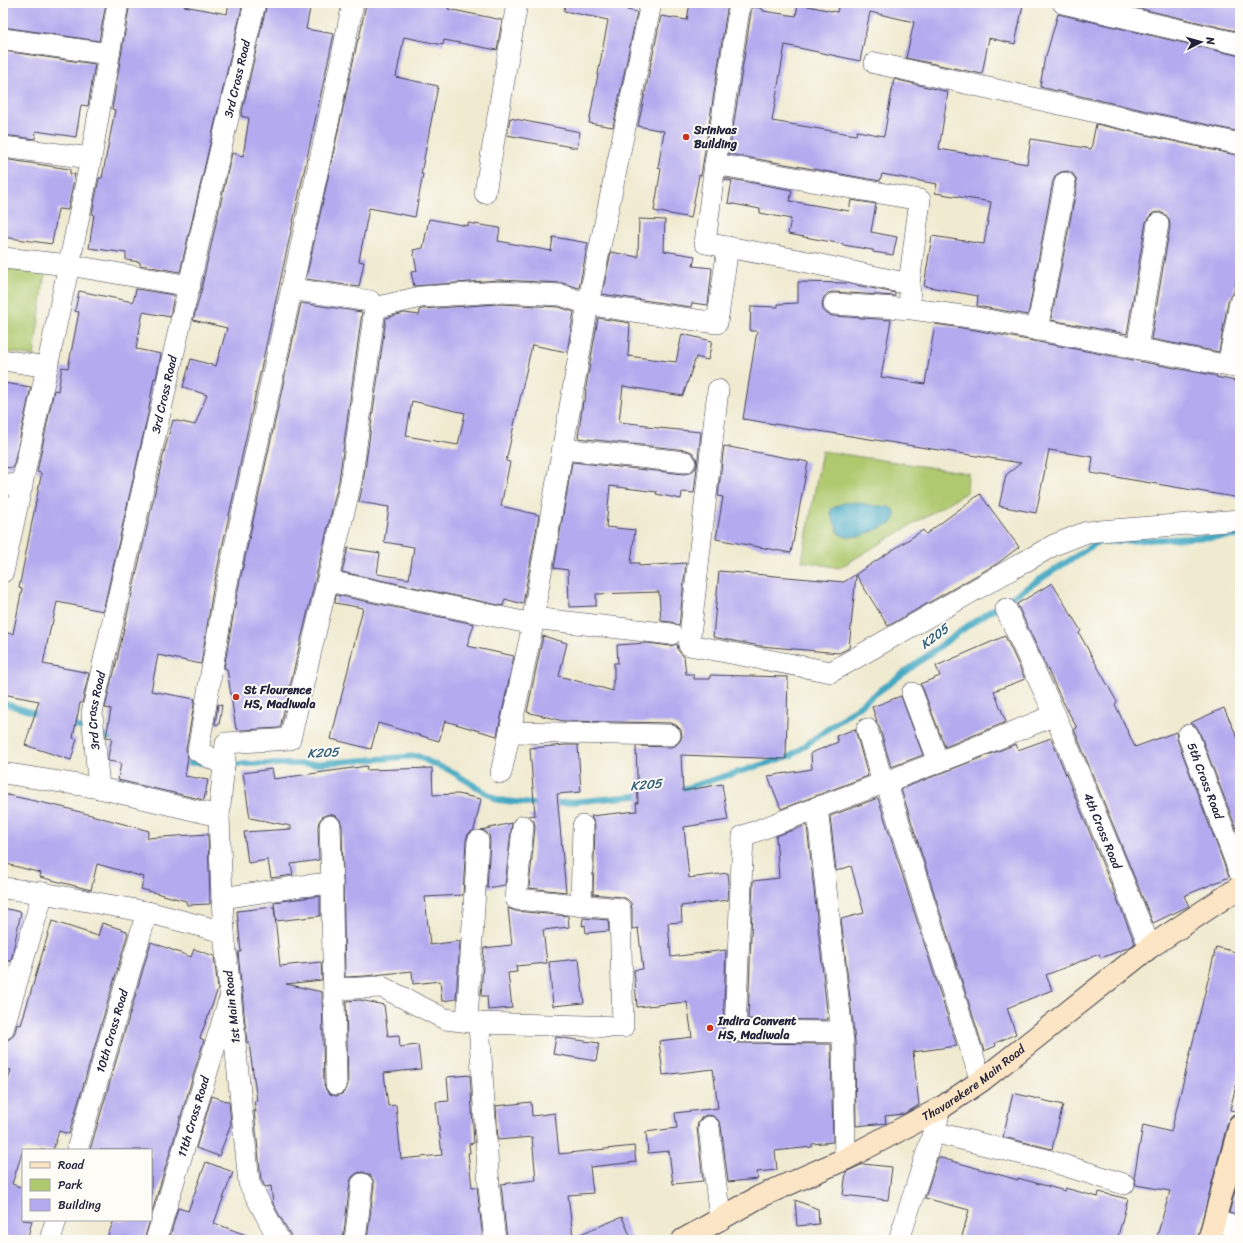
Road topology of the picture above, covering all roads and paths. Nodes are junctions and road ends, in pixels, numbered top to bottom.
1 (118, 3) edge
2 (255, 3) edge
3 (353, 3) edge
4 (518, 3) edge
5 (650, 3) edge
6 (740, 3) edge
7 (1063, 3) edge
8 (3, 40) edge
9 (1240, 44) edge
10 (109, 54) junction
11 (875, 63) dead end
12 (1240, 144) edge
13 (3, 147) edge
14 (90, 158) junction
15 (715, 164) junction
16 (1065, 182) dead end
17 (485, 193) dead end
18 (1158, 224) dead end
19 (728, 247) junction
20 (3, 258) edge
21 (69, 265) junction
22 (909, 284) junction
23 (190, 286) junction
24 (292, 288) junction
25 (1240, 303) edge
26 (588, 304) junction
27 (834, 304) dead end
28 (375, 308) junction
29 (912, 309) junction
30 (1037, 330) junction
31 (1137, 348) junction
32 (3, 360) edge
33 (47, 367) junction
34 (1234, 367) edge
35 (718, 390) dead end
36 (563, 449) junction
37 (685, 462) dead end
38 (12, 485) edge
39 (1240, 520) edge
40 (3, 572) edge
41 (328, 581) junction
42 (1006, 609) dead end
43 (533, 621) junction
44 (671, 634) dead end
45 (912, 692) dead end
46 (1055, 715) junction
47 (867, 729) dead end
48 (510, 732) junction
49 (1188, 734) dead end
50 (670, 735) dead end
51 (938, 762) junction
52 (224, 766) junction
53 (3, 773) edge
54 (501, 773) dead end
55 (885, 782) junction
56 (100, 788) junction
57 (817, 807) junction
58 (219, 816) junction
59 (330, 826) dead end
60 (523, 826) dead end
61 (584, 826) dead end
62 (478, 840) dead end
63 (1240, 873) edge
64 (332, 883) junction
65 (1240, 887) edge
66 (3, 888) edge
67 (44, 893) junction
68 (222, 898) junction
69 (582, 906) junction
70 (147, 912) junction
71 (224, 932) junction
72 (1150, 947) junction
73 (334, 989) junction
74 (230, 994) junction
75 (473, 1022) junction
76 (3, 1029) edge
77 (842, 1032) junction
78 (981, 1081) junction
79 (336, 1084) dead end
80 (941, 1108) junction
81 (1240, 1126) edge
82 (709, 1127) dead end
83 (933, 1132) junction
84 (77, 1149) edge
85 (845, 1159) junction
86 (362, 1184) dead end
87 (1124, 1184) dead end
88 (720, 1220) junction
89 (56, 1221) edge
90 (1240, 1228) edge
91 (1212, 1231) edge
92 (50, 1240) edge
93 (156, 1240) edge
94 (279, 1240) edge
95 (355, 1240) edge
96 (495, 1240) edge
97 (683, 1240) edge
98 (899, 1240) edge

1 - 10 street
2 - 23 street, 3rd Cross Road
3 - 24 street
4 - 17 street
5 - 26 street
6 - 15 street
7 - 9 street
8 - 10 street
10 - 14 street
11 - 12 street
13 - 14 street
14 - 21 street
15 - 19 street
15 - 22 street
16 - 30 street
18 - 31 street
19 - 22 street
19 - 26 street
20 - 21 street
21 - 23 street
21 - 33 street
22 - 29 street
23 - 56 street, 3rd Cross Road
24 - 28 street
24 - 52 street
25 - 34 street
26 - 28 street
26 - 36 street
27 - 29 street
28 - 41 street
29 - 30 street
30 - 31 street
31 - 34 street
32 - 33 street
33 - 38 street
35 - 39 street
36 - 37 street
36 - 43 street
38 - 40 street
41 - 43 street
41 - 52 street, 1st Main Road
42 - 46 street, 4th Cross Road
43 - 44 street
43 - 48 street
45 - 51 street
46 - 51 street
46 - 72 street, 4th Cross Road
47 - 55 street
48 - 50 street
48 - 54 street
49 - 63 street, 5th Cross Road
51 - 55 street
52 - 58 street, 1st Main Road
53 - 56 street
55 - 57 street
55 - 78 street
56 - 58 street
57 - 77 street
57 - 77 street
58 - 68 street, 1st Main Road
59 - 64 street
60 - 69 street
61 - 69 street
62 - 75 street
64 - 68 street
64 - 73 street
65 - 72 main road, Thavarekere Main Road
66 - 67 street
67 - 70 street
67 - 76 street
68 - 71 street, 1st Main Road
69 - 75 street
70 - 71 street
70 - 84 street, 10th Cross Road
71 - 74 street, 1st Main Road
72 - 78 main road, Thavarekere Main Road
73 - 75 street
73 - 79 street
74 - 93 street, 11th Cross Road
74 - 94 street, 1st Main Road
75 - 96 street
77 - 85 street
78 - 80 main road, Thavarekere Main Road
80 - 83 street
80 - 85 main road, Thavarekere Main Road
81 - 91 main road
82 - 88 street
83 - 87 street
83 - 98 street
85 - 88 main road, Thavarekere Main Road
86 - 95 street
88 - 97 main road, Thavarekere Main Road
89 - 92 street
90 - 91 street

